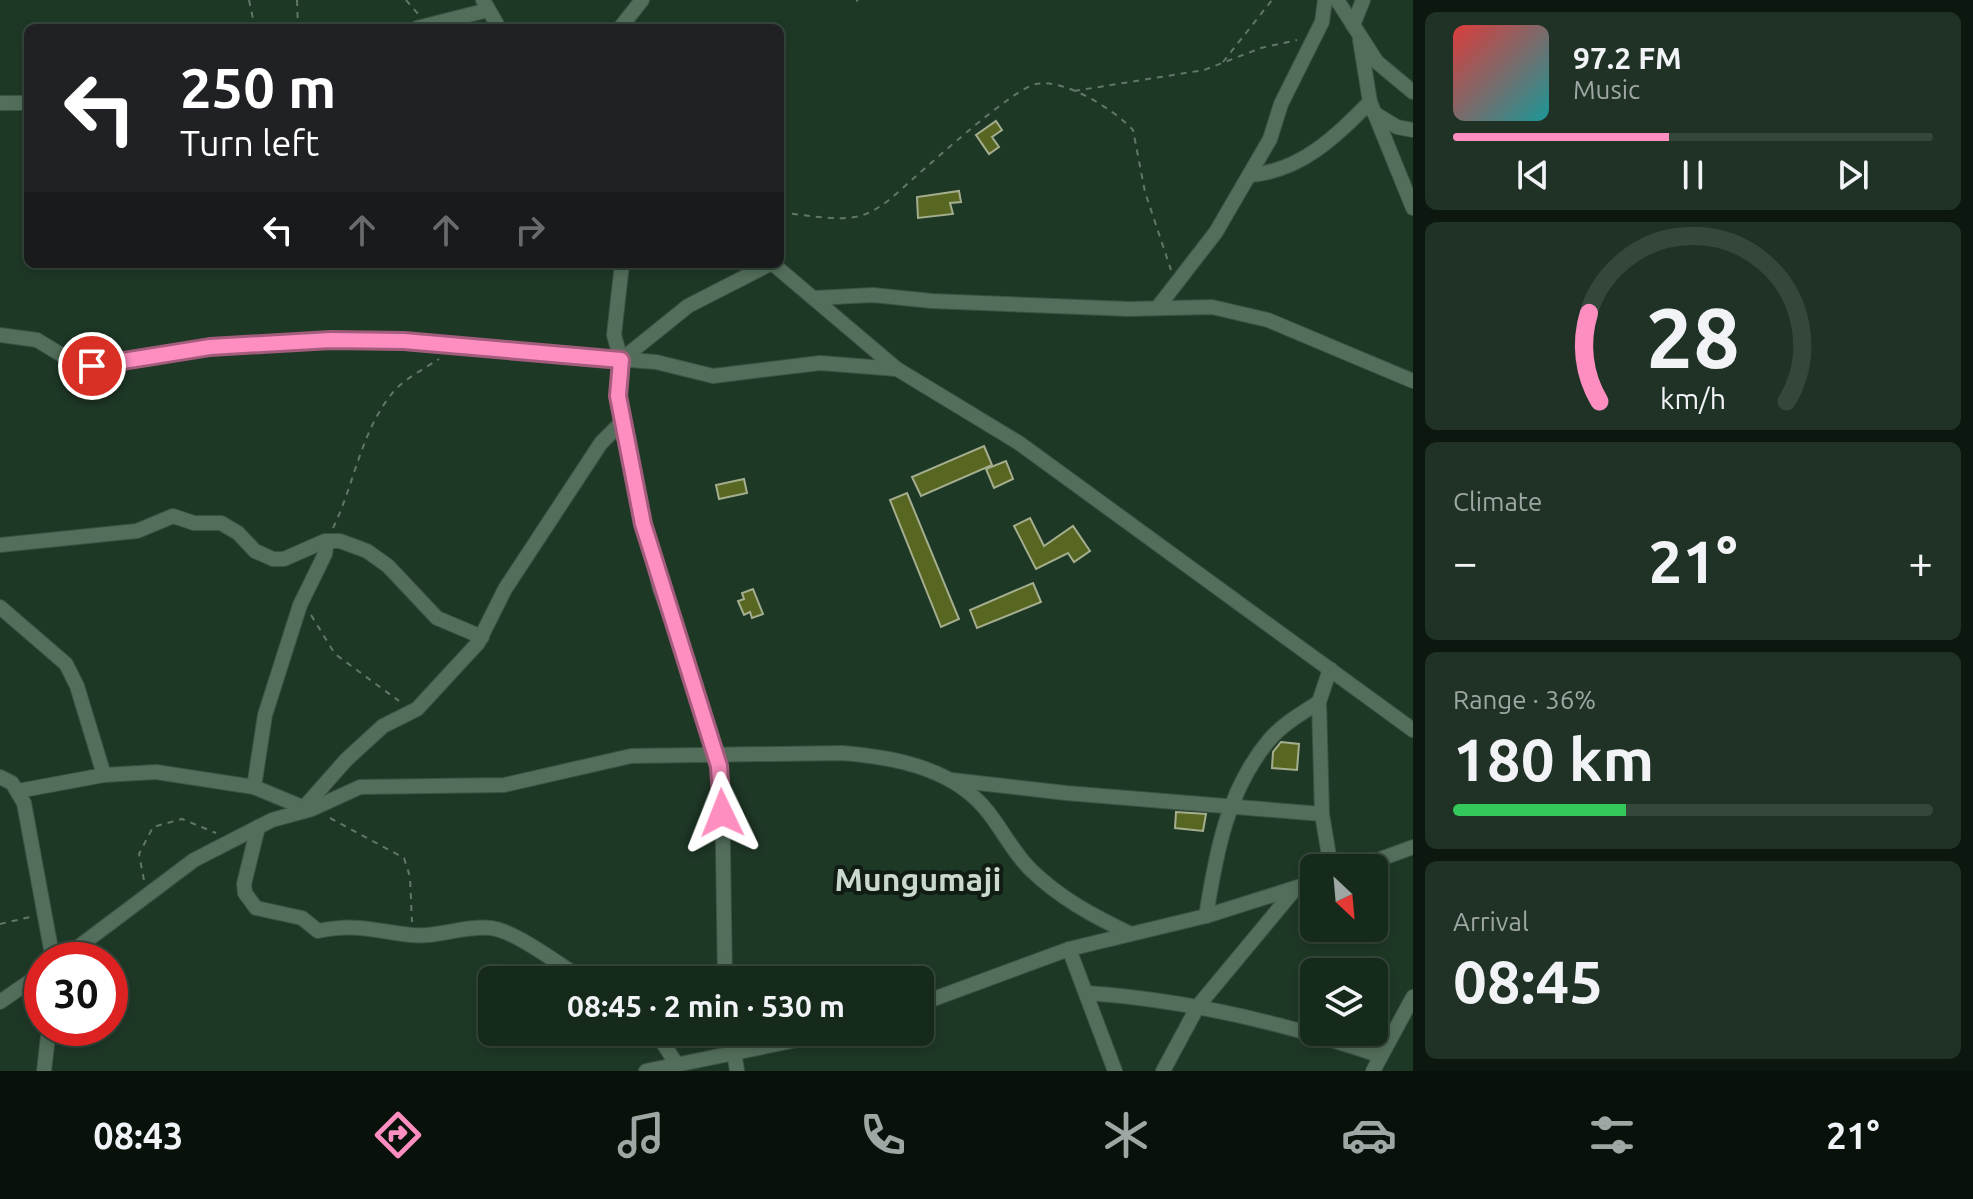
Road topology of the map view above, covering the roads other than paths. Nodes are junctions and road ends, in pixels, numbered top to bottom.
1 (642, 0) edge
2 (1325, 0) edge
3 (1337, 0) edge
4 (1363, 0) edge
5 (485, 5) edge
6 (1348, 13) edge
7 (429, 24) edge
8 (497, 24) edge
9 (623, 24) edge
10 (1360, 40) junction
11 (1413, 92) edge
12 (0, 103) edge
13 (24, 103) edge
14 (1372, 107) junction
15 (1413, 130) edge
16 (1250, 175) junction
17 (1413, 208) edge
18 (621, 268) edge
19 (764, 268) edge
20 (777, 268) edge
21 (814, 298) junction
22 (1158, 307) junction
23 (0, 335) edge
24 (621, 360) junction
25 (897, 369) junction
26 (1413, 381) edge
27 (623, 421) junction
28 (327, 541) junction
29 (0, 545) edge
30 (0, 607) edge
31 (482, 637) junction
32 (1330, 669) junction
33 (1319, 702) junction
34 (1413, 730) edge
35 (714, 754) junction
36 (104, 775) junction
37 (0, 777) edge
38 (951, 780) junction
39 (254, 787) junction
40 (18, 791) junction
41 (1232, 805) junction
42 (305, 809) junction
43 (1322, 814) junction
44 (258, 827) junction
45 (1413, 847) edge
46 (1329, 854) edge
47 (1388, 856) edge
48 (1300, 887) edge
49 (1296, 888) junction
50 (1206, 916) junction
51 (1129, 933) junction
52 (50, 942) edge
53 (84, 942) edge
54 (1069, 949) junction
55 (560, 966) edge
56 (725, 966) edge
57 (24, 985) edge
58 (1087, 993) junction
59 (1413, 997) edge
60 (934, 999) edge
61 (0, 1002) edge
62 (1198, 1006) junction
63 (47, 1046) edge
64 (665, 1046) edge
65 (733, 1046) edge
66 (774, 1046) edge
67 (734, 1055) junction
68 (1381, 1056) junction
69 (677, 1065) junction
70 (44, 1071) edge
71 (646, 1071) edge
72 (737, 1071) edge
73 (1115, 1071) edge
74 (1163, 1071) edge
75 (1373, 1071) edge

1 - 9 street
2 - 16 street
3 - 6 street
4 - 6 street
5 - 7 street
5 - 8 street
6 - 10 street
10 - 11 street
10 - 14 street
12 - 13 street
14 - 15 street
14 - 16 street
14 - 17 street
16 - 22 street
18 - 24 street
19 - 24 street
20 - 21 street
21 - 22 street
21 - 25 street
22 - 26 street
23 - 24 street
24 - 25 street
24 - 27 street
25 - 32 street
27 - 31 street
27 - 35 street
28 - 29 street
28 - 31 street
28 - 39 street
30 - 36 street
31 - 42 street
32 - 33 street
32 - 34 street
33 - 41 street
33 - 43 street
35 - 38 street
35 - 42 street
35 - 56 street
36 - 39 street
36 - 40 street
37 - 40 street
38 - 41 street
38 - 51 street
39 - 42 street
40 - 52 street
41 - 43 street
41 - 50 street
42 - 44 street
43 - 46 street
44 - 53 street
44 - 55 street
45 - 47 street
48 - 49 street
49 - 50 street
49 - 62 street
50 - 51 street
51 - 54 street
54 - 58 street
54 - 60 street
57 - 61 street
58 - 62 street
58 - 73 street
59 - 68 street
62 - 68 street
62 - 74 street
63 - 70 street
64 - 69 street
65 - 67 street
66 - 67 street
67 - 69 street
67 - 72 street
68 - 75 street
69 - 71 street

